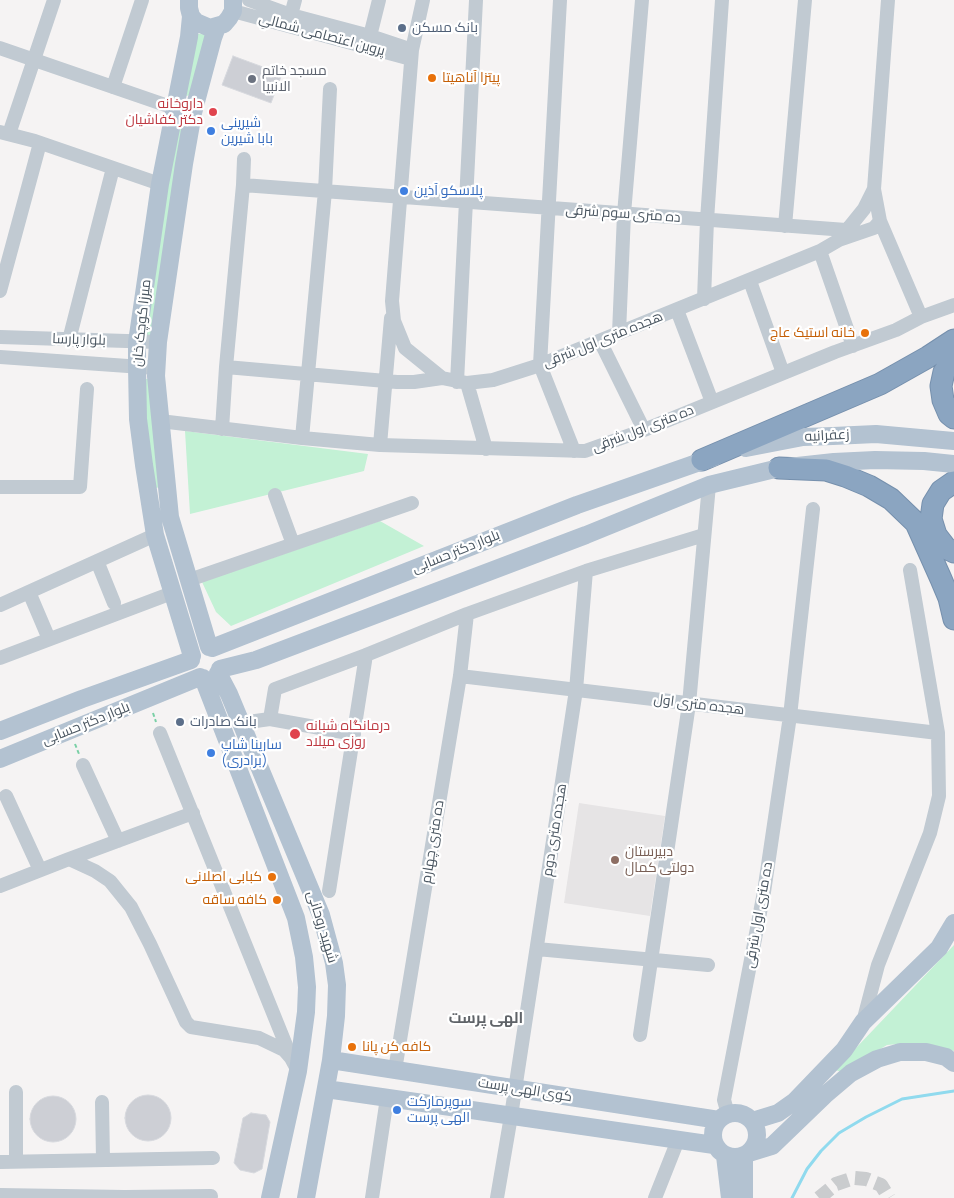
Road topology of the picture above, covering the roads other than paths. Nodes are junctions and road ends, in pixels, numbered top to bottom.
1 (54, 0) edge
2 (142, 0) edge
3 (249, 0) edge
4 (295, 0) edge
5 (379, 0) edge
6 (423, 0) edge
7 (476, 0) edge
8 (560, 0) edge
9 (642, 0) edge
10 (722, 0) edge
11 (805, 0) edge
12 (888, 0) edge
13 (187, 6) edge
14 (233, 6) edge
15 (292, 15) junction
16 (217, 27) junction
17 (370, 36) junction
18 (0, 48) edge
19 (411, 55) junction
20 (32, 60) junction
21 (113, 87) junction
22 (330, 89) dead end
23 (174, 108) junction
24 (4, 133) edge
25 (40, 143) junction
26 (244, 159) dead end
27 (113, 168) junction
28 (160, 184) junction
29 (243, 185) junction
30 (874, 188) junction
31 (326, 191) junction
32 (400, 197) junction
33 (466, 202) junction
34 (548, 208) junction
35 (624, 214) junction
36 (707, 220) junction
37 (880, 221) junction
38 (785, 226) junction
39 (842, 235) junction
40 (820, 251) junction
41 (750, 281) junction
42 (0, 291) edge
43 (704, 299) junction
44 (392, 301) junction
45 (954, 304) edge
46 (677, 310) junction
47 (920, 317) junction
48 (619, 333) junction
49 (1, 337) edge
50 (69, 340) junction
51 (954, 340) edge
52 (600, 341) junction
53 (137, 342) junction
54 (158, 342) junction
55 (853, 346) junction
56 (954, 357) edge
57 (0, 358) edge
58 (137, 366) junction
59 (540, 366) junction
60 (226, 367) junction
61 (156, 368) junction
62 (783, 373) junction
63 (308, 374) junction
64 (442, 378) junction
65 (386, 380) junction
66 (462, 382) junction
67 (87, 389) dead end
68 (712, 402) junction
69 (954, 418) edge
70 (160, 421) junction
71 (222, 429) junction
72 (644, 430) junction
73 (302, 438) junction
74 (954, 441) edge
75 (380, 445) junction
76 (486, 449) junction
77 (574, 451) junction
78 (702, 460) junction
79 (954, 464) edge
80 (779, 468) junction
81 (954, 482) edge
82 (709, 486) junction
83 (0, 487) edge
84 (166, 488) junction
85 (148, 491) junction
86 (275, 495) dead end
87 (412, 503) dead end
88 (813, 509) dead end
89 (159, 525) junction
90 (704, 535) junction
91 (293, 544) junction
92 (954, 552) edge
93 (97, 561) junction
94 (910, 570) dead end
95 (586, 571) junction
96 (189, 580) junction
97 (29, 592) junction
98 (172, 593) junction
99 (114, 603) dead end
100 (0, 605) edge
101 (467, 614) junction
102 (954, 619) edge
103 (46, 632) dead end
104 (211, 648) junction
105 (366, 655) junction
106 (0, 658) edge
107 (192, 658) junction
108 (210, 674) junction
109 (460, 676) junction
110 (576, 690) junction
111 (689, 704) junction
112 (790, 716) junction
113 (270, 719) junction
114 (241, 723) junction
115 (0, 731) edge
116 (160, 733) road end
117 (938, 733) junction
118 (354, 734) junction
119 (0, 759) edge
120 (83, 765) road end
121 (6, 796) dead end
122 (193, 813) junction
123 (118, 841) junction
124 (69, 859) junction
125 (40, 870) junction
126 (0, 886) edge
127 (329, 891) dead end
128 (954, 923) edge
129 (537, 949) junction
130 (651, 960) junction
131 (708, 966) dead end
132 (863, 1022) junction
133 (640, 1036) dead end
134 (331, 1060) junction
135 (954, 1063) edge
136 (294, 1064) junction
137 (395, 1070) junction
138 (515, 1088) junction
139 (326, 1089) junction
140 (16, 1092) dead end
141 (386, 1098) junction
142 (102, 1102) dead end
143 (511, 1116) junction
144 (724, 1117) junction
145 (752, 1121) junction
146 (678, 1140) junction
147 (720, 1150) junction
148 (745, 1155) junction
149 (213, 1158) dead end
150 (103, 1160) junction
151 (16, 1161) junction
152 (0, 1162) edge
153 (0, 1194) edge
154 (211, 1196) dead end
155 (125, 1198) edge
156 (270, 1198) edge
157 (306, 1198) edge
158 (372, 1198) edge
159 (497, 1198) edge
160 (655, 1198) edge
161 (730, 1198) edge
162 (744, 1198) edge

1 - 20 street
2 - 21 street
3 - 15 street, پروین اعتصامی شمالیِ
4 - 15 street
5 - 17 street
6 - 19 street, هجده متری اول شرقی
7 - 33 street
8 - 34 street
9 - 35 street
10 - 36 street
11 - 38 street
12 - 30 street, هجده متری اول شرقی
13 - 16 main road
13 - 23 main road, میرزا کوچک خان
14 - 16 main road
14 - 19 street, پروین اعتصامی شمالیِ
15 - 17 street, پروین اعتصامی شمالیِ
16 - 54 main road, میرزا کوچک خان
17 - 19 street, پروین اعتصامی شمالیِ
18 - 20 street
19 - 32 street, هجده متری اول شرقی
20 - 21 street
20 - 24 street
21 - 23 street
22 - 31 street
23 - 28 main road, میرزا کوچک خان
24 - 25 street
25 - 27 street
25 - 42 street
26 - 29 street
27 - 28 street
27 - 50 street
28 - 53 main road, میرزا کوچک خان
29 - 31 street, ده متری سوم شرقی
29 - 60 street
30 - 37 street
30 - 39 street, هجده متری اول شرقی
31 - 32 street, ده متری سوم شرقی
31 - 63 street
32 - 33 street, ده متری سوم شرقی
32 - 44 street, هجده متری اول شرقی
33 - 34 street, ده متری سوم شرقی
33 - 66 street
34 - 35 street, ده متری سوم شرقی
34 - 59 street
35 - 36 street, ده متری سوم شرقی
35 - 48 street
36 - 38 street, ده متری سوم شرقی
36 - 43 street
37 - 39 street
37 - 47 street
38 - 39 street, ده متری سوم شرقی
39 - 40 street, هجده متری اول شرقی
40 - 41 street, هجده متری اول شرقی
40 - 55 street
41 - 43 street, هجده متری اول شرقی
41 - 62 street
43 - 46 street, هجده متری اول شرقی
44 - 64 street, هجده متری اول شرقی
44 - 65 street
45 - 47 street, ده متری اول شرقی
46 - 48 street, هجده متری اول شرقی
46 - 68 street
47 - 55 street, ده متری اول شرقی
48 - 52 street, هجده متری اول شرقی
49 - 50 street, بلوار پارسا
49 - 57 street
50 - 53 street, بلوار پارسا
51 - 78 highway
52 - 59 street, هجده متری اول شرقی
52 - 72 street
53 - 54 street, بلوار پارسا
53 - 58 main road, میرزا کوچک خان
54 - 61 main road, میرزا کوچک خان
55 - 62 street, ده متری اول شرقی
56 - 69 highway
57 - 58 street, بلوار پارسا
58 - 61 street, بلوار پارسا
58 - 85 main road, میرزا کوچک خان
59 - 66 street, هجده متری اول شرقی
59 - 77 street
60 - 63 street
60 - 71 street
61 - 70 main road, میرزا کوچک خان
62 - 68 street, ده متری اول شرقی
63 - 65 street
63 - 73 street
64 - 65 street
64 - 66 street, هجده متری اول شرقی
65 - 75 street
66 - 76 street
67 - 83 street
68 - 72 street, ده متری اول شرقی
70 - 71 street, ده متری اول شرقی
70 - 84 main road, میرزا کوچک خان
71 - 73 street, ده متری اول شرقی
72 - 77 street, ده متری اول شرقی
73 - 75 street, ده متری اول شرقی
74 - 78 main road, زعفرانیه
75 - 76 street, ده متری اول شرقی
76 - 77 street, ده متری اول شرقی
78 - 104 main road, بلوار دکتر حسابی
79 - 80 main road, زعفرانیه
80 - 82 main road, زعفرانیه
80 - 102 highway
81 - 92 highway
82 - 90 street
82 - 108 main road, بلوار دکتر حسابی
84 - 85 main road
84 - 89 main road, میرزا کوچک خان
85 - 89 main road, میرزا کوچک خان
86 - 91 street
87 - 91 street
88 - 112 street, ده متری اول شرقی
89 - 93 street
89 - 96 main road, میرزا کوچک خان
89 - 98 main road, میرزا کوچک خان
90 - 95 street
90 - 111 street
91 - 96 street
93 - 97 street
93 - 99 street
94 - 117 street
95 - 101 street
95 - 110 street, هجده متری دوم
96 - 104 main road, میرزا کوچک خان
97 - 100 street
97 - 103 street
98 - 106 street
98 - 107 main road, میرزا کوچک خان
101 - 105 street
101 - 109 street, ده متری چهارم
104 - 107 main road
104 - 108 main road
105 - 113 street
105 - 118 street
107 - 108 main road
107 - 115 main road, بلوار دکتر حسابی
108 - 114 main road, شهید روحانی
108 - 119 main road, بلوار دکتر حسابی
108 - 136 main road, شهید روحانی
109 - 110 street, هجده متری اول
109 - 137 street, ده متری چهارم
110 - 111 street, هجده متری اول
110 - 129 street, هجده متری دوم
111 - 112 street, هجده متری اول
111 - 130 street
112 - 117 street, هجده متری اول
112 - 144 street, ده متری اول شرقی
113 - 114 street
113 - 118 street
114 - 134 main road, شهید روحانی
116 - 122 street
117 - 132 street
118 - 127 street
120 - 123 street
121 - 125 street
122 - 123 street
122 - 136 street
123 - 124 street
124 - 125 street
124 - 136 street
125 - 126 street
128 - 132 main road
129 - 130 street
129 - 138 street, هجده متری دوم
130 - 131 street
130 - 133 street
132 - 145 main road
134 - 137 main road, کوی الهی پرست
134 - 139 main road, شهید روحانی
135 - 148 main road
136 - 156 main road, شهید روحانی
137 - 138 main road, کوی الهی پرست
138 - 143 street, هجده متری دوم
138 - 144 main road, کوی الهی پرست
139 - 141 main road, کوی الهی پرست
139 - 157 main road, شهید روحانی
140 - 151 street
141 - 143 main road, کوی الهی پرست
141 - 158 street
142 - 150 street
143 - 146 main road, کوی الهی پرست
143 - 159 street, هجده متری دوم
144 - 145 main road
144 - 147 main road
145 - 148 main road
146 - 147 main road, کوی الهی پرست
146 - 160 street
147 - 148 main road
147 - 161 main road
148 - 162 main road
149 - 150 street
150 - 151 street
151 - 152 street
153 - 155 street
154 - 155 street

